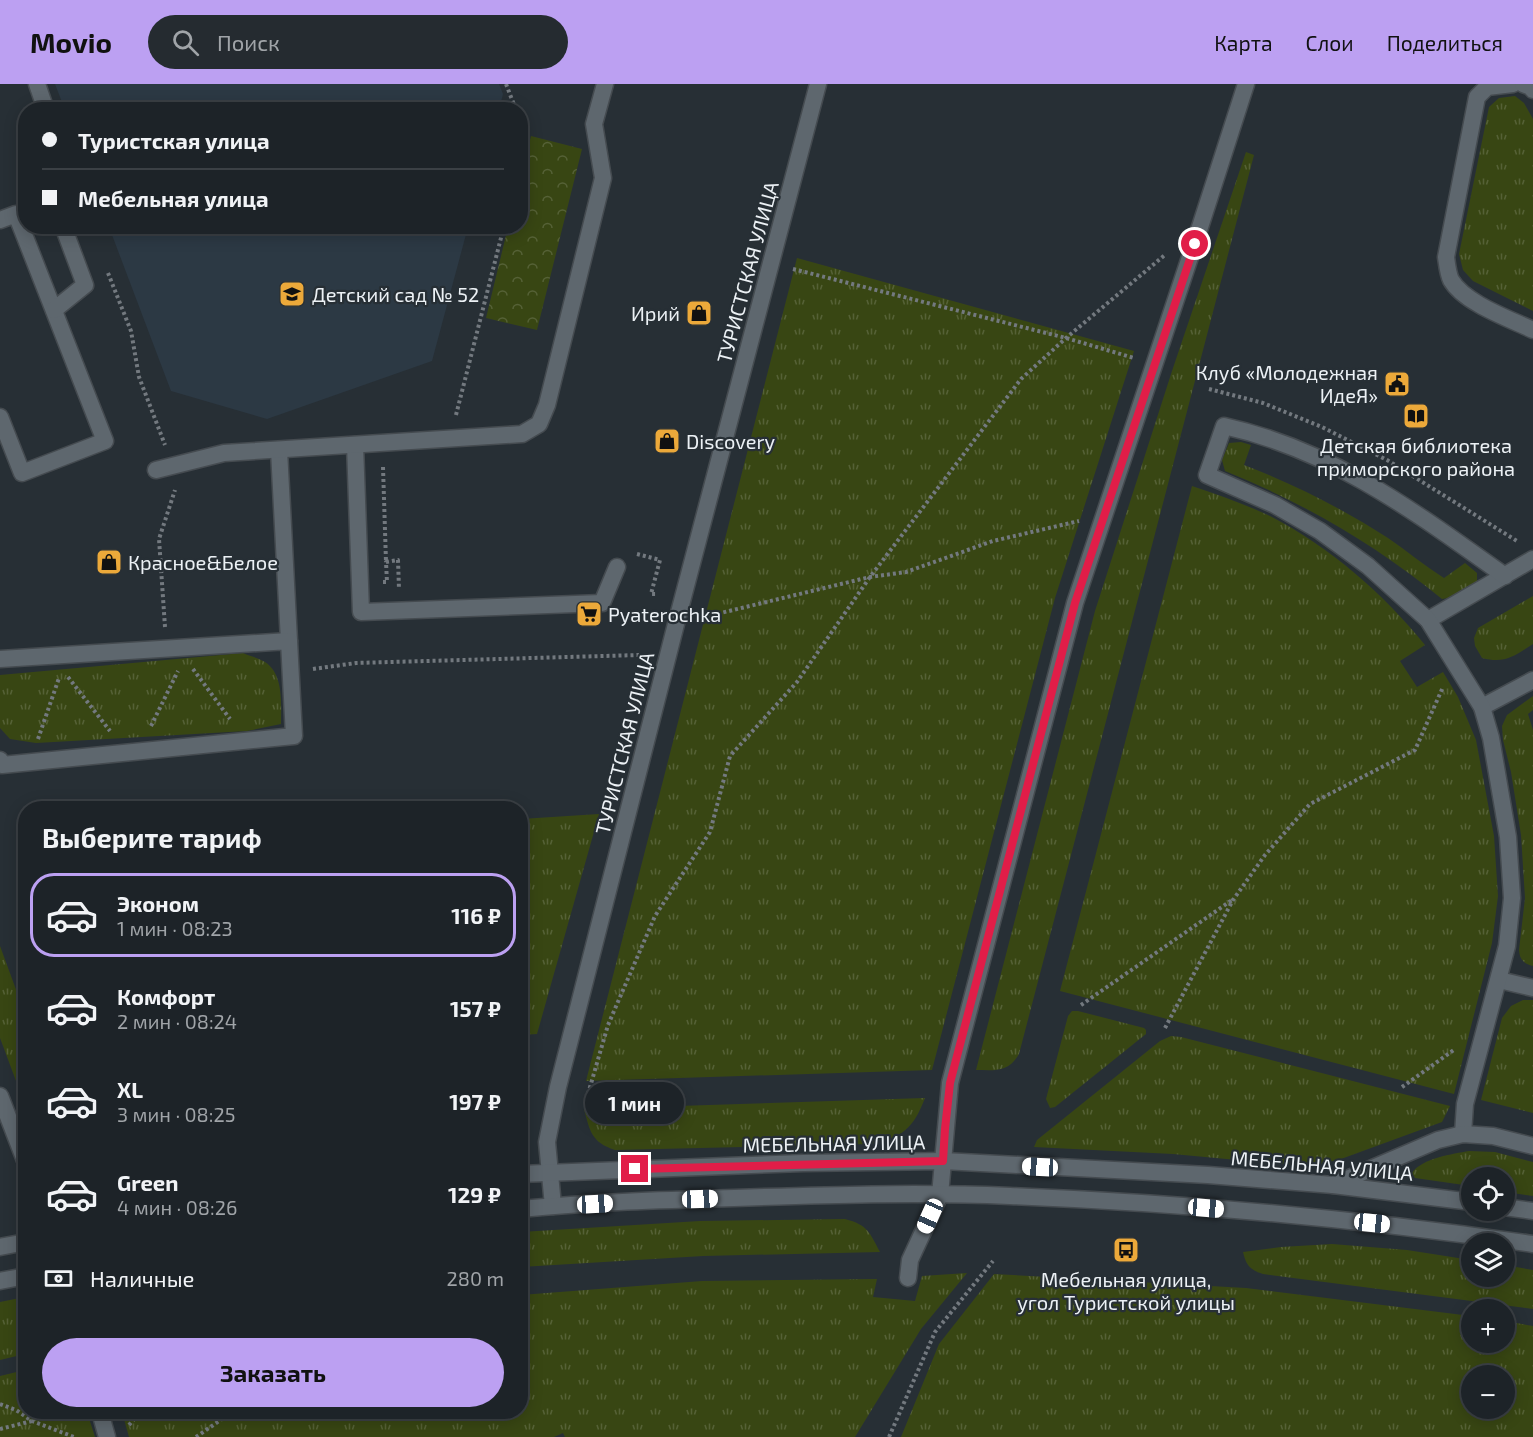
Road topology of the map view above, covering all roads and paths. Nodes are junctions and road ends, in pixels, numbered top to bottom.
1 (37, 84) edge
2 (506, 84) edge
3 (605, 84) edge
4 (818, 84) edge
5 (1246, 84) edge
6 (1513, 84) edge
7 (1522, 84) edge
8 (1533, 90) edge
9 (43, 102) edge
10 (513, 102) edge
11 (18, 219) edge
12 (0, 220) edge
13 (1201, 224) junction
14 (24, 234) edge
15 (66, 234) edge
16 (502, 234) edge
17 (771, 263) junction
18 (106, 268) dead end
19 (54, 310) junction
20 (1533, 330) edge
21 (1066, 338) junction
22 (1155, 364) junction
23 (0, 417) edge
24 (450, 439) junction
25 (355, 445) junction
26 (279, 450) junction
27 (173, 466) junction
28 (156, 470) dead end
29 (385, 501) dead end
30 (1105, 516) junction
31 (636, 554) dead end
32 (1533, 559) edge
33 (386, 562) dead end
34 (617, 567) dead end
35 (1505, 576) junction
36 (870, 577) junction
37 (657, 594) dead end
38 (1428, 620) junction
39 (676, 624) junction
40 (289, 641) junction
41 (166, 648) junction
42 (639, 655) dead end
43 (0, 659) edge
44 (192, 667) dead end
45 (180, 668) dead end
46 (1459, 669) junction
47 (291, 672) junction
48 (1533, 680) edge
49 (1482, 707) junction
50 (232, 722) dead end
51 (150, 727) dead end
52 (116, 738) dead end
53 (36, 743) dead end
54 (0, 760) edge
55 (1233, 900) junction
56 (1499, 980) junction
57 (1533, 988) edge
58 (1081, 1005) dead end
59 (1486, 1027) junction
60 (1165, 1028) dead end
61 (1402, 1088) dead end
62 (588, 1094) dead end
63 (0, 1096) edge
64 (1463, 1134) junction
65 (18, 1142) edge
66 (1533, 1146) edge
67 (943, 1161) junction
68 (550, 1172) junction
69 (528, 1173) edge
70 (1333, 1185) junction
71 (940, 1195) junction
72 (1461, 1201) edge
73 (553, 1206) junction
74 (528, 1208) edge
75 (1515, 1209) edge
76 (1533, 1212) edge
77 (18, 1244) edge
78 (1533, 1244) edge
79 (0, 1247) edge
80 (993, 1261) dead end
81 (18, 1278) edge
82 (908, 1278) dead end
83 (0, 1281) edge
84 (0, 1404) edge
85 (18, 1411) edge
86 (29, 1419) edge
87 (35, 1419) edge
88 (102, 1419) edge
89 (222, 1419) edge
90 (32, 1421) junction
91 (0, 1429) edge
92 (74, 1437) edge
93 (107, 1437) edge
94 (196, 1437) edge
95 (889, 1437) edge

1 - 9 street
2 - 10 path
3 - 24 street
4 - 17 street, ТУРИСТСКАЯ УЛИЦА
5 - 13 street
6 - 20 street
7 - 8 street
11 - 12 street
13 - 21 path
13 - 22 street
14 - 19 street
15 - 19 street
16 - 24 path
17 - 21 path
17 - 39 street, ТУРИСТСКАЯ УЛИЦА
18 - 27 path
19 - 23 street
21 - 22 path
21 - 36 path
22 - 30 street
24 - 25 street
25 - 26 street
25 - 34 street
26 - 27 street
26 - 40 street
27 - 28 street
27 - 41 path
29 - 33 path
30 - 36 path
30 - 67 street
31 - 37 path
32 - 35 street
35 - 38 street
35 - 38 street
36 - 39 path
36 - 62 path
38 - 46 street
39 - 68 street, ТУРИСТСКАЯ УЛИЦА
40 - 41 street
40 - 47 street
41 - 43 street
42 - 47 path
44 - 50 path
45 - 51 path
46 - 49 street
46 - 55 path
47 - 54 street
48 - 49 street
49 - 56 street
52 - 53 path
55 - 58 path
55 - 60 path
56 - 57 street
56 - 59 street
59 - 61 path
59 - 64 street
63 - 65 street
64 - 66 street
64 - 70 street
67 - 68 street, МЕБЕЛЬНАЯ УЛИЦА
67 - 70 street, МЕБЕЛЬНАЯ УЛИЦА
67 - 71 street
68 - 69 street, МЕБЕЛЬНАЯ УЛИЦА
68 - 73 street, ТУРИСТСКАЯ УЛИЦА
70 - 72 street, МЕБЕЛЬНАЯ УЛИЦА
71 - 73 street
71 - 78 street
71 - 82 street
73 - 74 street
75 - 76 street
77 - 79 street
80 - 95 path
81 - 83 street
84 - 85 path
86 - 90 path
87 - 90 path
88 - 93 street
89 - 94 path
90 - 91 path
90 - 92 path

